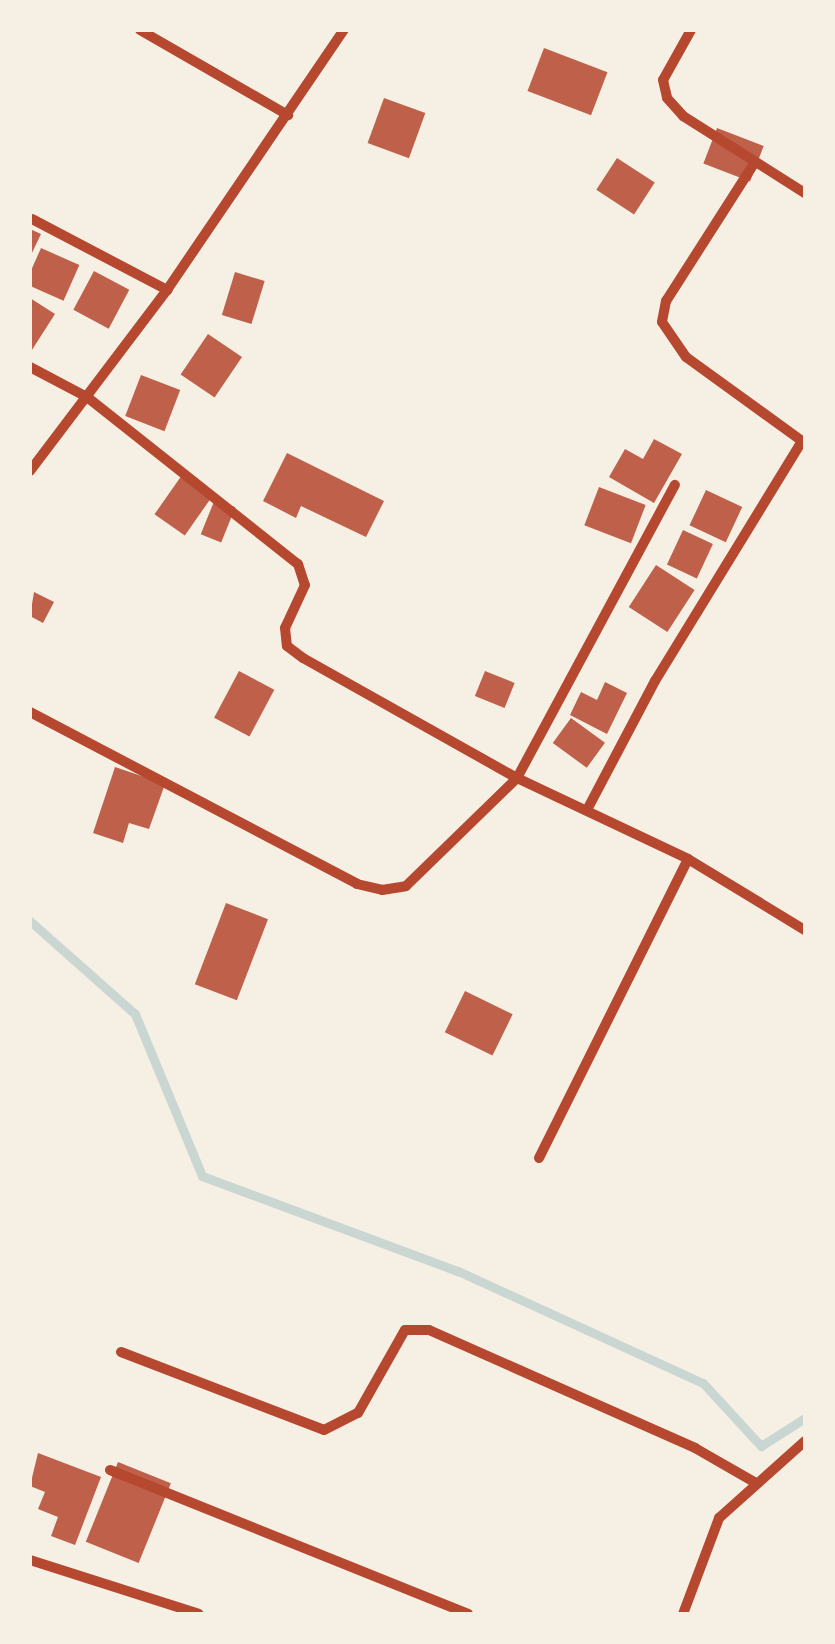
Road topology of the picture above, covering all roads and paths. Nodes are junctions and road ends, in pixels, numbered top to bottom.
1 (140, 30) edge
2 (344, 30) edge
3 (691, 30) edge
4 (288, 116) junction
5 (755, 162) junction
6 (805, 193) edge
7 (32, 219) dead end
8 (168, 290) junction
9 (30, 367) edge
10 (87, 397) junction
11 (804, 442) edge
12 (30, 471) edge
13 (675, 485) dead end
14 (30, 712) edge
15 (517, 778) junction
16 (588, 808) junction
17 (688, 859) junction
18 (805, 930) edge
19 (539, 1158) dead end
20 (121, 1352) dead end
21 (805, 1441) edge
22 (110, 1470) dead end
23 (756, 1483) junction
24 (30, 1560) edge
25 (199, 1614) edge
26 (468, 1614) edge
27 (682, 1614) edge

1 - 4 street
2 - 4 street
3 - 5 street
4 - 8 street
5 - 6 street
5 - 11 street
7 - 8 street
8 - 10 street
9 - 10 street
10 - 12 street
10 - 15 street
11 - 16 street
13 - 15 street
14 - 15 street
15 - 16 street
16 - 17 street
17 - 18 street
17 - 19 street
20 - 23 street
21 - 23 street
22 - 26 street
23 - 27 street
24 - 25 street

